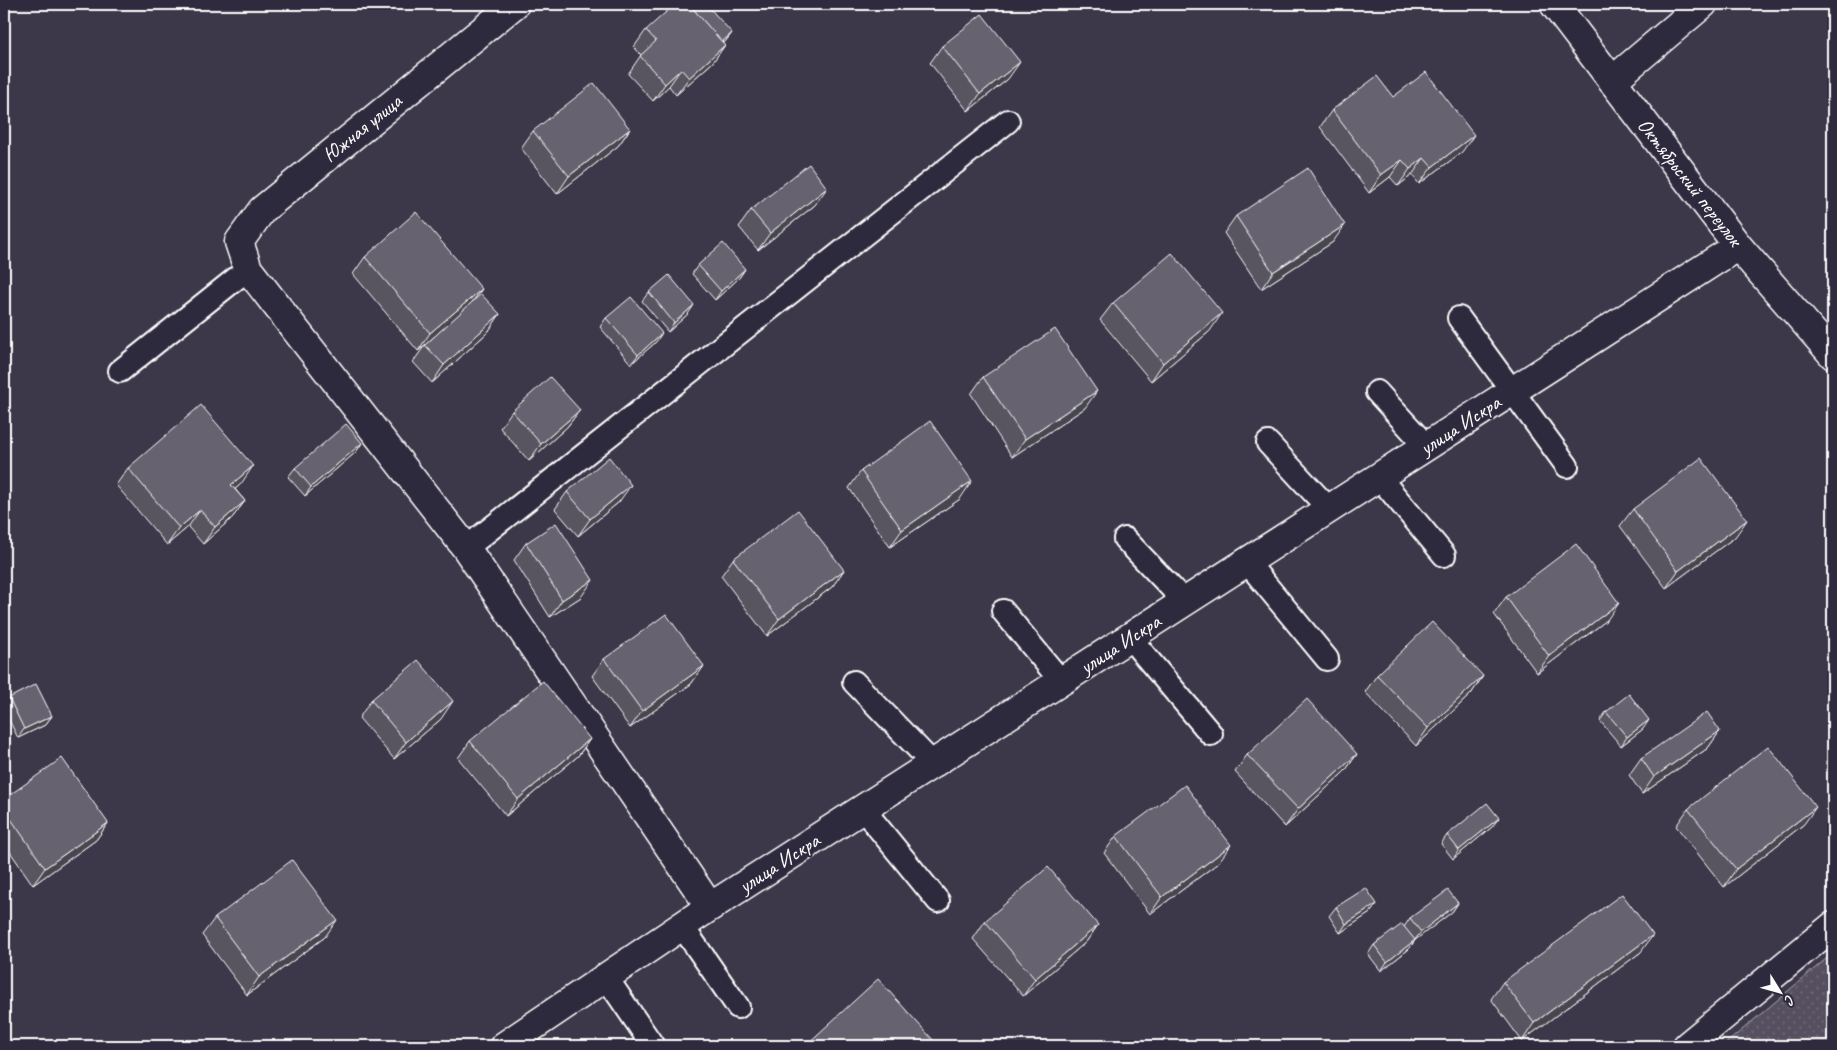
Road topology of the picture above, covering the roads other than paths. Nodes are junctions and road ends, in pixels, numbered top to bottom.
1 (516, 4) edge
2 (1554, 4) edge
3 (1703, 4) edge
4 (1612, 81) junction
5 (1008, 121) dead end
6 (1738, 246) junction
7 (248, 269) junction
8 (1459, 318) dead end
9 (1833, 355) edge
10 (120, 371) dead end
11 (1377, 392) dead end
12 (1512, 392) junction
13 (1268, 443) dead end
14 (1427, 446) junction
15 (1566, 466) dead end
16 (1379, 477) junction
17 (1329, 509) junction
18 (1125, 539) dead end
19 (466, 548) junction
20 (1444, 555) dead end
21 (1247, 562) junction
22 (1185, 602) junction
23 (1003, 611) dead end
24 (1130, 638) junction
25 (1327, 659) dead end
26 (1061, 681) junction
27 (854, 682) dead end
28 (1211, 734) dead end
29 (933, 764) junction
30 (863, 809) junction
31 (938, 901) dead end
32 (710, 907) junction
33 (682, 926) junction
34 (1833, 926) edge
35 (606, 977) junction
36 (738, 1007) dead end
37 (504, 1046) edge
38 (653, 1046) edge
39 (1687, 1046) edge

1 - 7 street, Южная улица
2 - 4 street, Октябрьский переулок
3 - 4 street
4 - 6 street, Октябрьский переулок
5 - 19 lane
6 - 9 street, Октябрьский переулок
6 - 12 street, улица Искра
7 - 10 lane
7 - 19 street
8 - 12 lane
11 - 14 lane
12 - 14 street, улица Искра
12 - 15 lane
13 - 17 lane
14 - 16 street, улица Искра
16 - 17 street, улица Искра
16 - 20 lane
17 - 21 street, улица Искра
18 - 22 lane
19 - 32 street
21 - 22 street, улица Искра
21 - 25 lane
22 - 24 street, улица Искра
23 - 26 lane
24 - 26 street, улица Искра
24 - 28 lane
26 - 29 street, улица Искра
27 - 29 lane
29 - 30 street, улица Искра
30 - 31 lane
30 - 32 street, улица Искра
32 - 33 street, улица Искра
33 - 35 street, улица Искра
33 - 36 lane
34 - 39 street
35 - 37 street, улица Искра
35 - 38 lane

